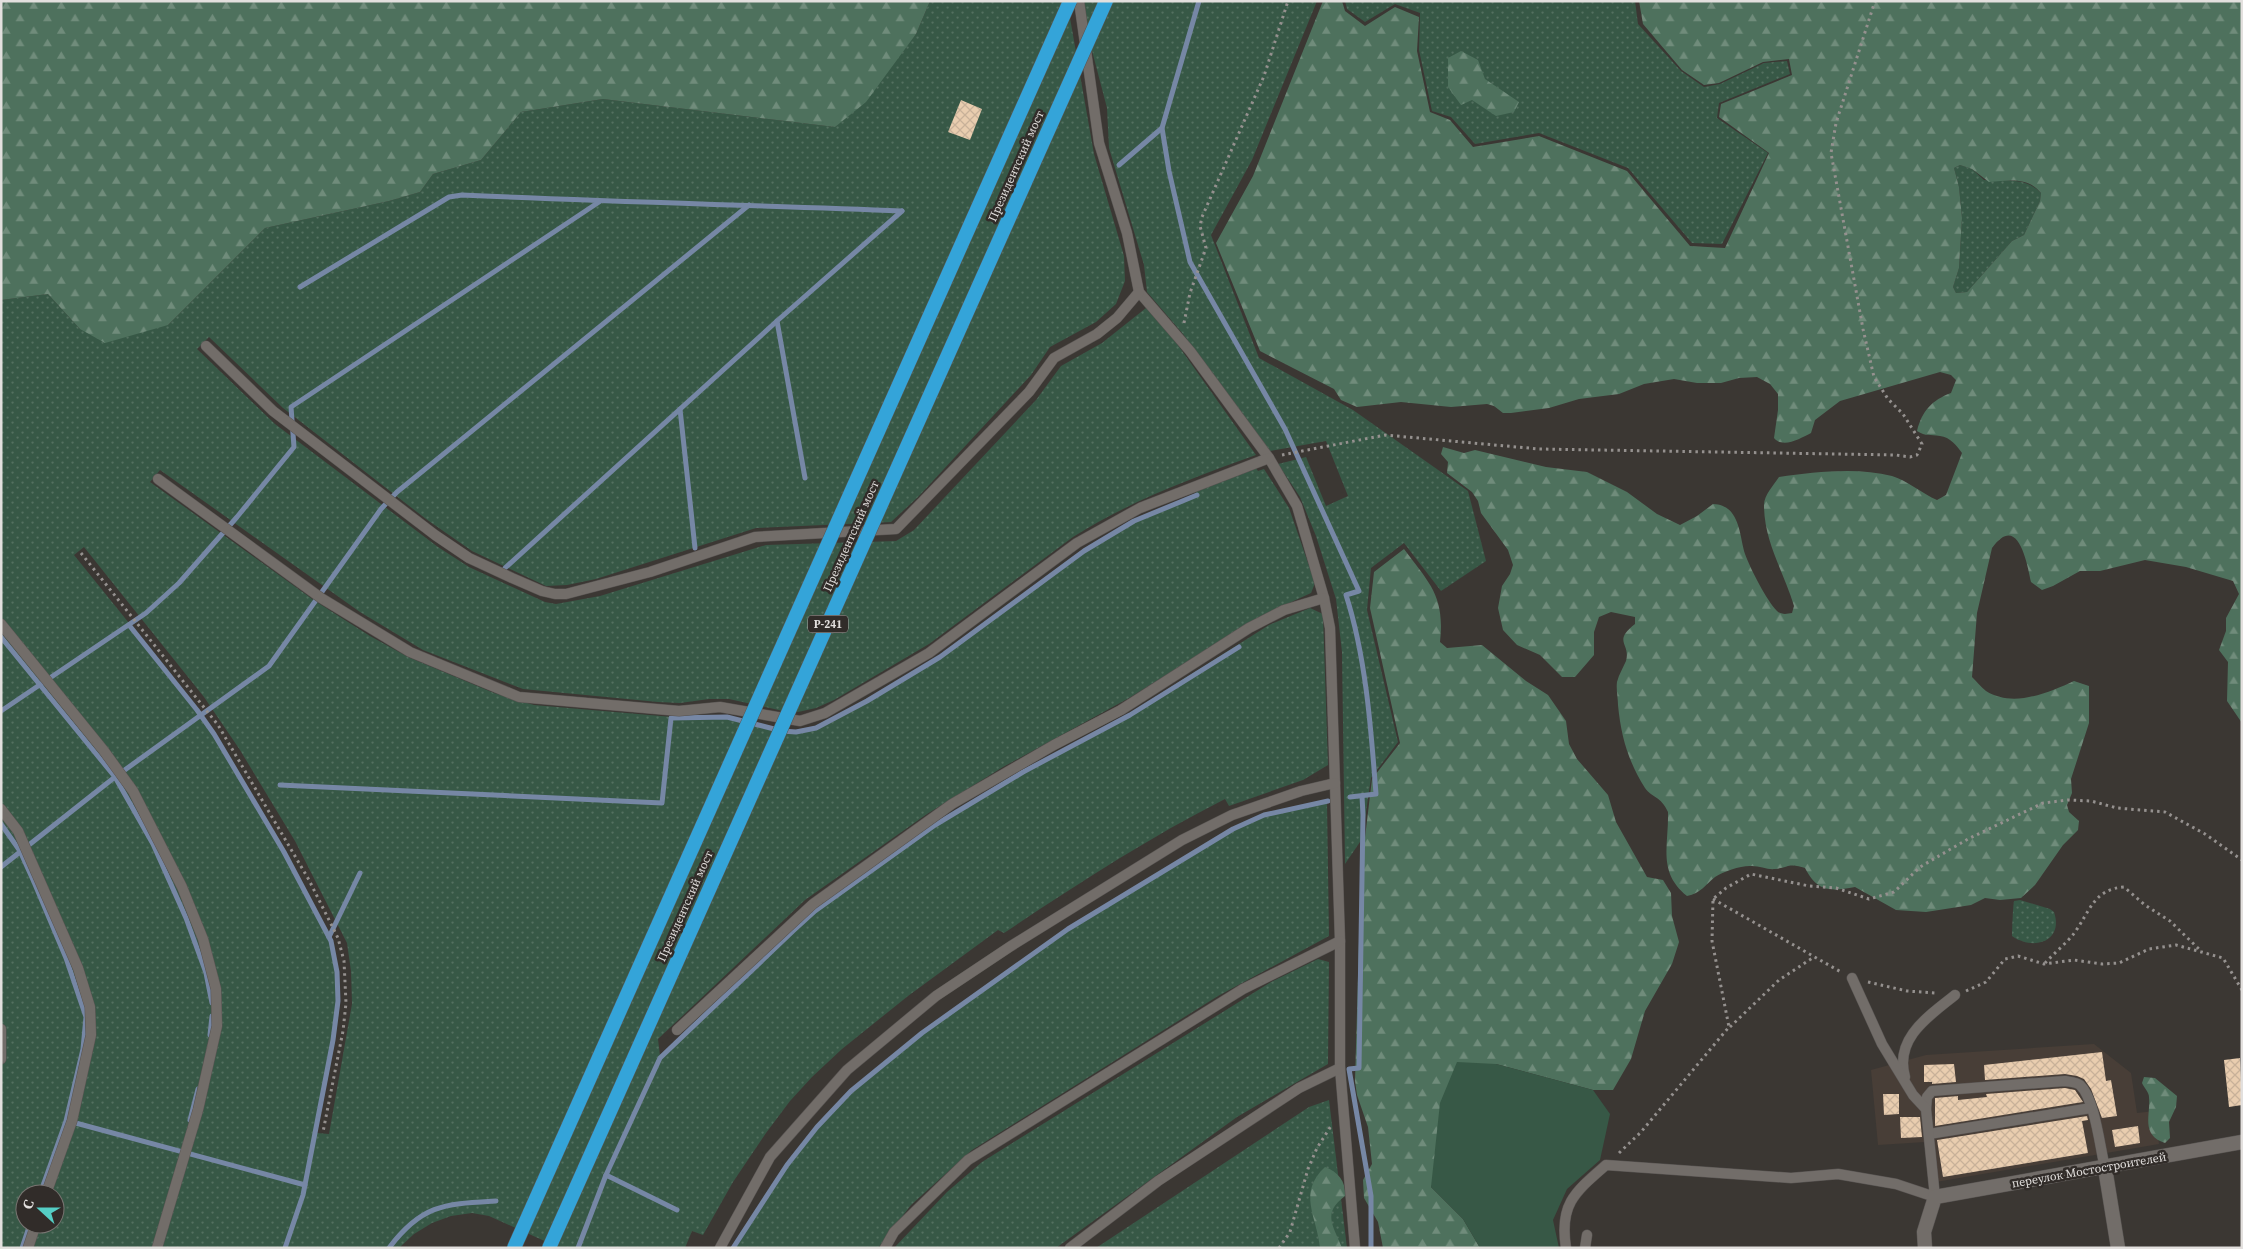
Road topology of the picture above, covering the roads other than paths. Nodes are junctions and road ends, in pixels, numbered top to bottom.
1 (1070, 1) edge
2 (1079, 1) edge
3 (1106, 1) edge
4 (1139, 292) junction
5 (206, 346) dead end
6 (1269, 458) junction
7 (158, 479) dead end
8 (1324, 598) junction
9 (1, 624) edge
10 (1335, 784) junction
11 (1, 809) edge
12 (1340, 941) junction
13 (1852, 978) road end
14 (1955, 995) road end
15 (1, 1029) edge
16 (677, 1030) dead end
17 (1, 1059) edge
18 (1340, 1068) junction
19 (1908, 1086) junction
20 (2091, 1108) junction
21 (1926, 1109) junction
22 (1929, 1134) junction
23 (2242, 1142) edge
24 (2105, 1168) junction
25 (50, 1184) edge
26 (1935, 1198) junction
27 (33, 1234) edge
28 (1586, 1235) dead end
29 (28, 1248) edge
30 (158, 1248) edge
31 (514, 1248) edge
32 (549, 1248) edge
33 (720, 1248) edge
34 (885, 1248) edge
35 (1070, 1248) edge
36 (1355, 1248) edge
37 (1566, 1248) edge
38 (1585, 1248) edge
39 (1925, 1248) edge
40 (2118, 1248) edge

1 - 31 highway, Президентский мост / Р-241, bridge
2 - 4 lane
3 - 32 highway, Президентский мост / Р-241, bridge
4 - 5 lane
4 - 6 lane
6 - 7 lane
6 - 8 lane
8 - 10 lane
8 - 16 lane
9 - 30 lane
10 - 12 lane
10 - 33 lane
11 - 25 lane
12 - 18 lane
12 - 34 lane
13 - 19 lane
14 - 19 lane
15 - 17 lane
18 - 35 lane
18 - 36 lane
19 - 21 lane
20 - 21 lane
20 - 22 lane
20 - 24 lane
21 - 22 lane
22 - 26 lane
23 - 24 street, переулок Мостостроителей
24 - 26 street, переулок Мостостроителей
24 - 40 street
26 - 37 lane
26 - 39 street
27 - 29 lane
28 - 38 lane

